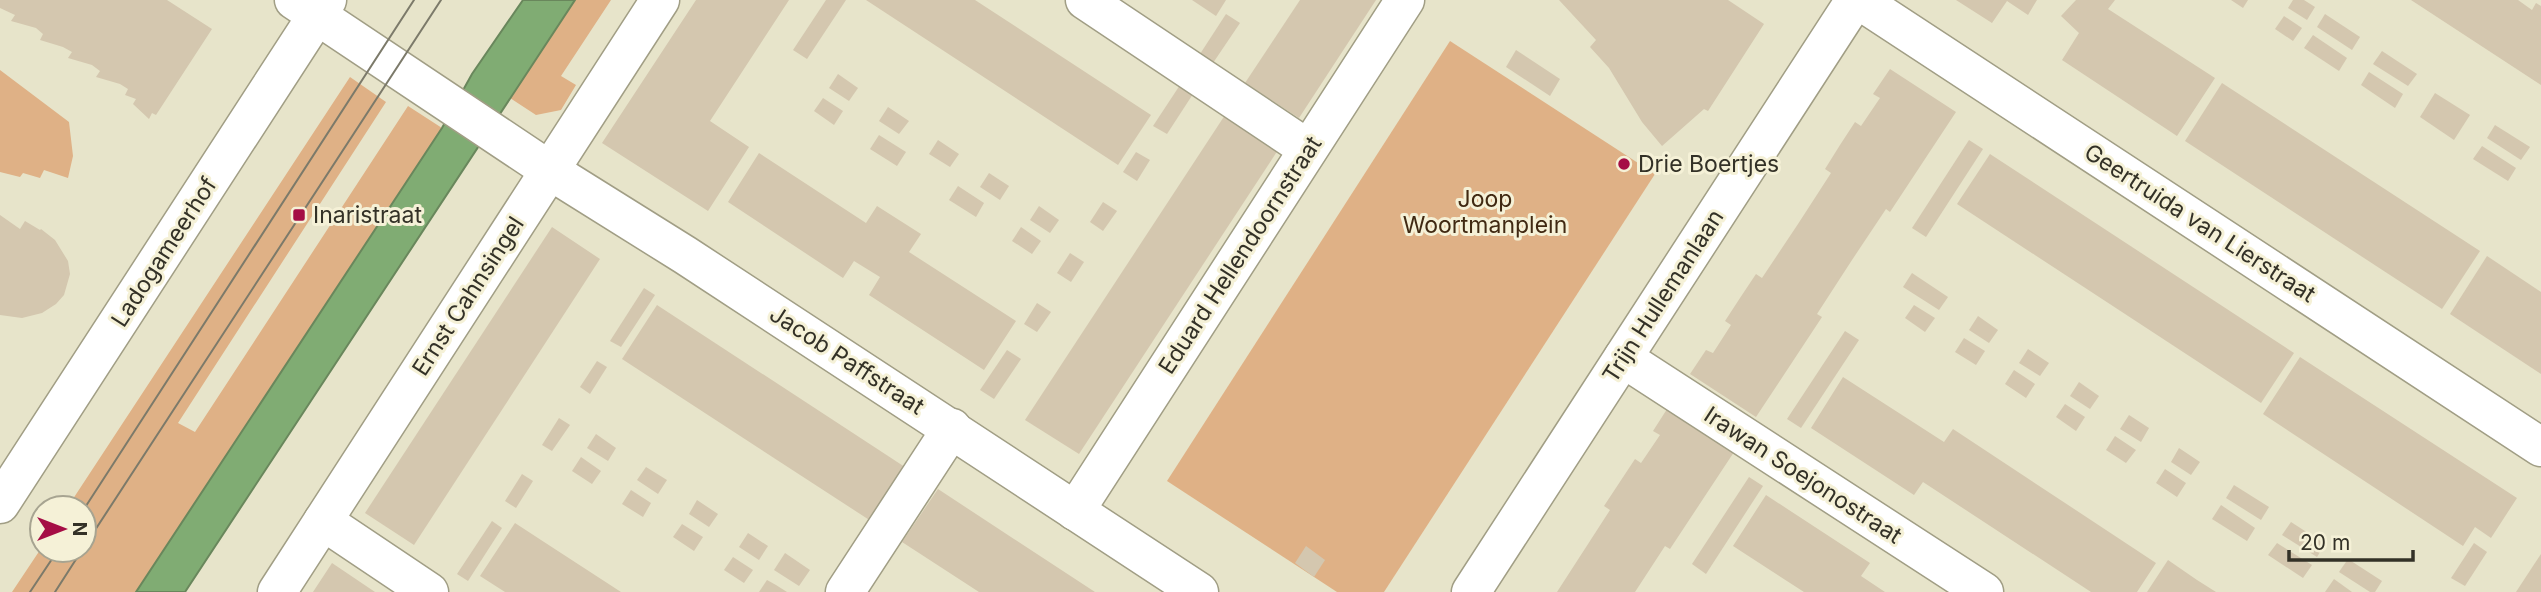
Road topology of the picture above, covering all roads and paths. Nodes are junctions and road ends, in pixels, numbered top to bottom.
1 (660, 0) edge
2 (1084, 0) edge
3 (1405, 0) edge
4 (1857, 0) edge
5 (313, 5) edge
6 (1308, 149) junction
7 (549, 170) junction
8 (1623, 358) junction
9 (952, 428) junction
10 (2541, 447) edge
11 (0, 504) edge
12 (1076, 511) junction
13 (323, 521) junction
14 (277, 592) edge
15 (429, 592) edge
16 (845, 592) edge
17 (1199, 592) edge
18 (1471, 592) edge
19 (1983, 592) edge

1 - 7 street, Ernst Cahnsingel
2 - 6 street
3 - 6 street, Eduard Hellendoornstraat
4 - 8 street, Trijn Hullemanlaan
4 - 10 street, Geertruida van Lierstraat
5 - 7 street, Jacob Paffstraat
5 - 11 street, Ladogameerhof
6 - 12 street, Eduard Hellendoornstraat
7 - 9 street, Jacob Paffstraat
7 - 13 street, Ernst Cahnsingel
8 - 18 street, Trijn Hullemanlaan
8 - 19 street, Irawan Soejonostraat
9 - 12 street, Jacob Paffstraat
9 - 16 street
12 - 17 street, Jacob Paffstraat
13 - 14 street, Ernst Cahnsingel
13 - 15 street

